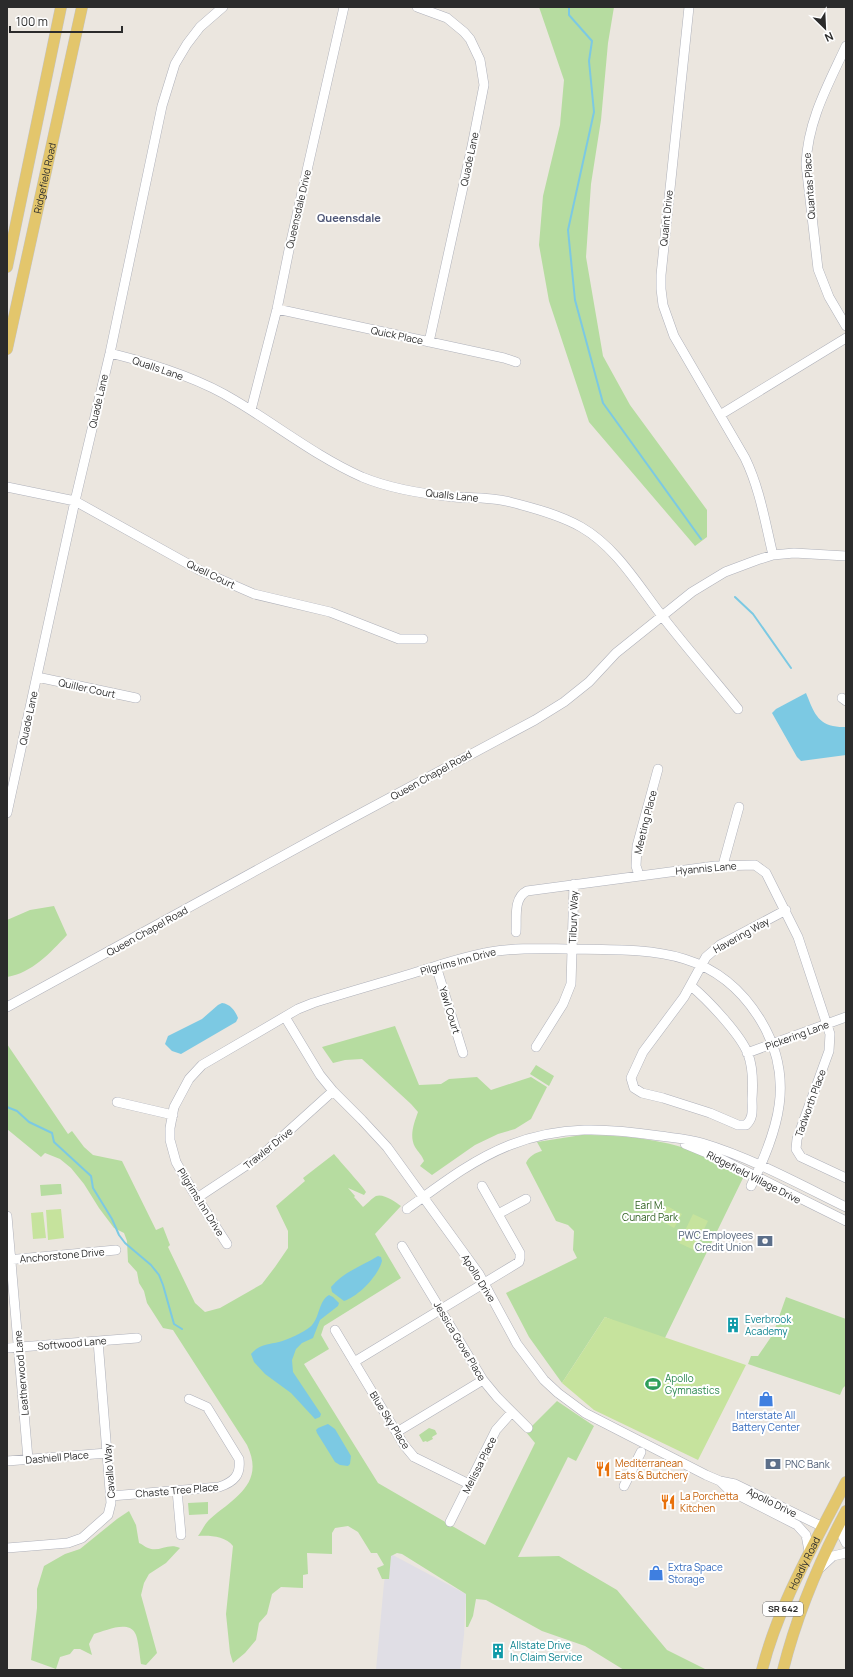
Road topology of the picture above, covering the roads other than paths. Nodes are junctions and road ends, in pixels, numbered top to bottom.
1 (61, 7) edge
2 (82, 7) edge
3 (223, 7) edge
4 (344, 7) edge
5 (417, 7) edge
6 (688, 7) edge
7 (846, 46) edge
8 (7, 267) edge
9 (277, 309) junction
10 (846, 326) edge
11 (846, 338) edge
12 (429, 342) junction
13 (7, 349) edge
14 (110, 353) junction
15 (516, 362) dead end
16 (251, 410) junction
17 (720, 415) junction
18 (7, 487) edge
19 (75, 501) junction
20 (773, 556) junction
21 (846, 556) edge
22 (662, 616) junction
23 (423, 639) dead end
24 (37, 677) junction
25 (136, 698) dead end
26 (738, 709) dead end
27 (658, 769) dead end
28 (739, 807) dead end
29 (7, 813) edge
30 (723, 866) junction
31 (639, 875) junction
32 (574, 884) junction
33 (786, 910) junction
34 (516, 932) dead end
35 (572, 949) junction
36 (701, 965) junction
37 (436, 966) junction
38 (691, 986) junction
39 (7, 1007) edge
40 (285, 1017) junction
41 (846, 1017) edge
42 (826, 1024) junction
43 (773, 1043) junction
44 (536, 1047) dead end
45 (748, 1052) junction
46 (463, 1053) dead end
47 (333, 1091) junction
48 (117, 1102) dead end
49 (173, 1115) junction
50 (661, 1136) junction
51 (760, 1166) junction
52 (755, 1177) junction
53 (846, 1178) edge
54 (482, 1186) dead end
55 (751, 1186) dead end
56 (424, 1197) junction
57 (197, 1198) junction
58 (526, 1199) dead end
59 (846, 1207) edge
60 (408, 1209) dead end
61 (498, 1214) junction
62 (7, 1216) edge
63 (846, 1221) edge
64 (227, 1244) dead end
65 (402, 1246) dead end
66 (116, 1250) dead end
67 (9, 1259) edge
68 (484, 1282) junction
69 (440, 1309) junction
70 (334, 1330) dead end
71 (137, 1338) dead end
72 (98, 1341) junction
73 (18, 1347) junction
74 (7, 1348) edge
75 (354, 1362) junction
76 (483, 1380) junction
77 (189, 1399) dead end
78 (512, 1412) junction
79 (528, 1428) dead end
80 (397, 1432) junction
81 (640, 1452) dead end
82 (107, 1453) junction
83 (28, 1459) junction
84 (7, 1461) edge
85 (720, 1481) junction
86 (846, 1482) edge
87 (469, 1484) junction
88 (624, 1486) dead end
89 (177, 1490) junction
90 (111, 1496) junction
91 (843, 1516) edge
92 (450, 1522) dead end
93 (823, 1527) junction
94 (181, 1535) dead end
95 (830, 1542) junction
96 (846, 1543) edge
97 (7, 1548) edge
98 (809, 1551) junction
99 (846, 1553) edge
100 (815, 1573) junction
101 (762, 1670) edge
102 (783, 1670) edge

1 - 8 main road, Ridgefield Road
2 - 13 main road, Ridgefield Road
3 - 14 street, Quade Lane
4 - 9 street, Queensdale Drive
5 - 12 street, Quade Lane
6 - 17 street, Quaint Drive
7 - 10 street, Quantas Place
9 - 12 street, Quick Place
9 - 16 street, Queensdale Drive
11 - 17 street
12 - 15 street, Quick Place
14 - 16 street, Qualls Lane
14 - 19 street, Quade Lane
16 - 22 street, Qualls Lane
17 - 20 street, Quaint Drive
18 - 19 street, Quell Court
19 - 23 street, Quell Court
19 - 24 street, Quade Lane
20 - 21 street, Queen Chapel Road
20 - 22 street, Queen Chapel Road
22 - 26 street, Qualls Lane
22 - 39 street, Queen Chapel Road
24 - 25 street, Quiller Court
24 - 29 street, Quade Lane
27 - 31 street, Meeting Place
28 - 30 street
30 - 31 street, Hyannis Lane
30 - 33 street, Hyannis Lane
31 - 32 street, Hyannis Lane
32 - 34 street, Hyannis Lane
32 - 35 street, Tilbury Way
33 - 36 street, Havering Way
33 - 42 street, Hyannis Lane
35 - 36 street, Pilgrims Inn Drive
35 - 37 street, Pilgrims Inn Drive
35 - 44 street, Tilbury Way
36 - 38 street, Havering Way
36 - 43 street, Pilgrims Inn Drive
37 - 40 street, Pilgrims Inn Drive
37 - 46 street, Yawl Court
38 - 45 street
38 - 45 street, Havering Way
40 - 47 street, Apollo Drive
40 - 49 street, Pilgrims Inn Drive
41 - 42 street, Pickering Lane
42 - 43 street, Pickering Lane
42 - 53 street, Tadworth Place
43 - 45 street, Pickering Lane
43 - 51 street, Pilgrims Inn Drive
47 - 56 street, Apollo Drive
47 - 57 street, Trawler Drive
48 - 49 street
49 - 57 street, Pilgrims Inn Drive
50 - 51 street, Ridgefield Village Drive
50 - 52 street, Ridgefield Village Drive
50 - 56 street, Ridgefield Village Drive
51 - 52 street, Pilgrims Inn Drive
51 - 59 street, Ridgefield Village Drive
52 - 55 street, Pilgrims Inn Drive
52 - 63 street, Ridgefield Village Drive
54 - 61 street
56 - 60 street, Ridgefield Village Drive
56 - 68 street, Apollo Drive
57 - 64 street, Pilgrims Inn Drive
58 - 61 street
61 - 68 street
62 - 67 street, Leatherwood Lane
65 - 69 street, Jessica Grove Place
66 - 67 street, Anchorstone Drive
67 - 73 street, Leatherwood Lane
68 - 69 street
68 - 85 street, Apollo Drive
69 - 75 street
69 - 76 street, Jessica Grove Place
70 - 75 street, Blue Sky Place
71 - 72 street, Softwood Lane
72 - 73 street, Softwood Lane
72 - 82 street, Cavallo Way
73 - 74 street, Softwood Lane
73 - 83 street, Leatherwood Lane
75 - 80 street, Blue Sky Place
76 - 78 street, Jessica Grove Place
76 - 80 street
77 - 89 street, Chaste Tree Place
78 - 79 street, Jessica Grove Place
78 - 87 street, Melissa Place
80 - 87 street, Blue Sky Place
81 - 88 street
82 - 83 street, Dashiell Place
82 - 90 street, Cavallo Way
83 - 84 street, Dashiell Place
85 - 93 street, Apollo Drive
85 - 98 street, Apollo Drive
86 - 93 main road, Hoadly Road / SR 642
87 - 92 street, Melissa Place
89 - 90 street, Chaste Tree Place
89 - 94 street
90 - 97 street, Cavallo Way
91 - 95 main road, Hoadly Road / SR 642
91 - 96 street
93 - 95 main road
93 - 98 main road, Hoadly Road / SR 642
95 - 100 main road, Hoadly Road / SR 642
98 - 101 main road, Hoadly Road / SR 642
99 - 100 street
100 - 102 main road, Hoadly Road / SR 642

